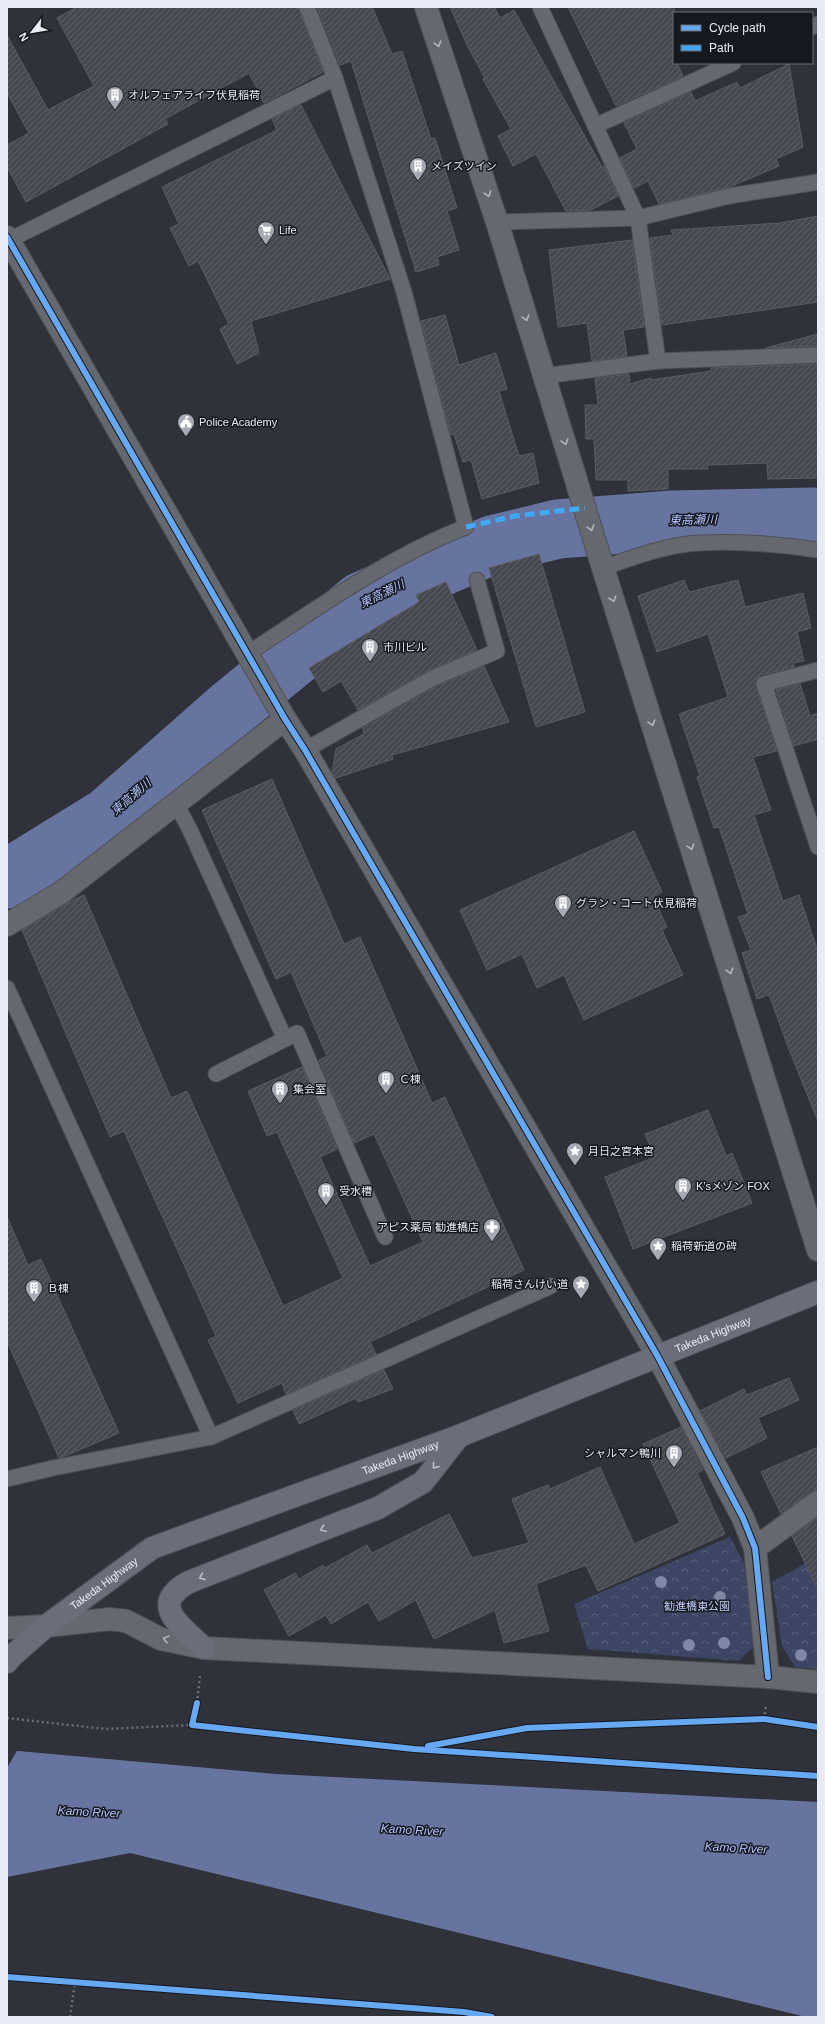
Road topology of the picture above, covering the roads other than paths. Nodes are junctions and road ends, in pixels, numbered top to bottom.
1 (307, 7) edge
2 (426, 7) edge
3 (540, 7) edge
4 (731, 64) edge
5 (335, 78) junction
6 (595, 126) junction
7 (818, 182) edge
8 (638, 218) junction
9 (497, 222) junction
10 (8, 239) edge
11 (818, 355) edge
12 (658, 361) junction
13 (544, 376) junction
14 (818, 550) edge
15 (818, 554) edge
16 (600, 558) junction
17 (477, 580) dead end
18 (247, 654) junction
19 (818, 670) edge
20 (281, 713) junction
21 (305, 750) junction
22 (176, 804) junction
23 (818, 847) edge
24 (7, 924) edge
25 (7, 988) edge
26 (285, 1039) junction
27 (216, 1074) dead end
28 (385, 1237) dead end
29 (818, 1250) edge
30 (551, 1286) dead end
31 (818, 1292) edge
32 (657, 1355) junction
33 (459, 1436) junction
34 (211, 1437) junction
35 (7, 1479) edge
36 (818, 1502) edge
37 (755, 1548) junction
38 (46, 1626) junction
39 (7, 1628) edge
40 (204, 1648) junction
41 (9, 1659) edge
42 (768, 1677) junction
43 (818, 1682) edge

1 - 5 lane
2 -> 9 street
3 - 6 lane
4 - 6 lane
5 - 10 lane
5 - 18 lane
6 - 8 lane
7 - 8 lane
8 - 9 lane
8 - 12 lane
9 -> 13 street
10 - 18 street
11 - 12 lane
12 - 13 lane
13 -> 16 street
14 - 15 lane
14 - 16 lane
16 -> 29 street
17 - 21 lane
18 - 20 street
19 - 23 lane
20 - 21 street
20 - 22 street
21 - 32 street
22 - 24 street
22 - 26 lane
25 - 34 lane
26 - 27 lane
26 - 28 lane
30 - 34 lane
31 - 32 highway, Takeda Highway
32 - 33 highway, Takeda Highway
32 - 37 street
33 - 38 highway, Takeda Highway
33 -> 40 highway
34 - 35 lane
36 - 37 street
37 - 42 street
38 - 39 street
40 -> 38 street
38 - 41 highway, Takeda Highway
40 - 42 street
42 - 43 street

